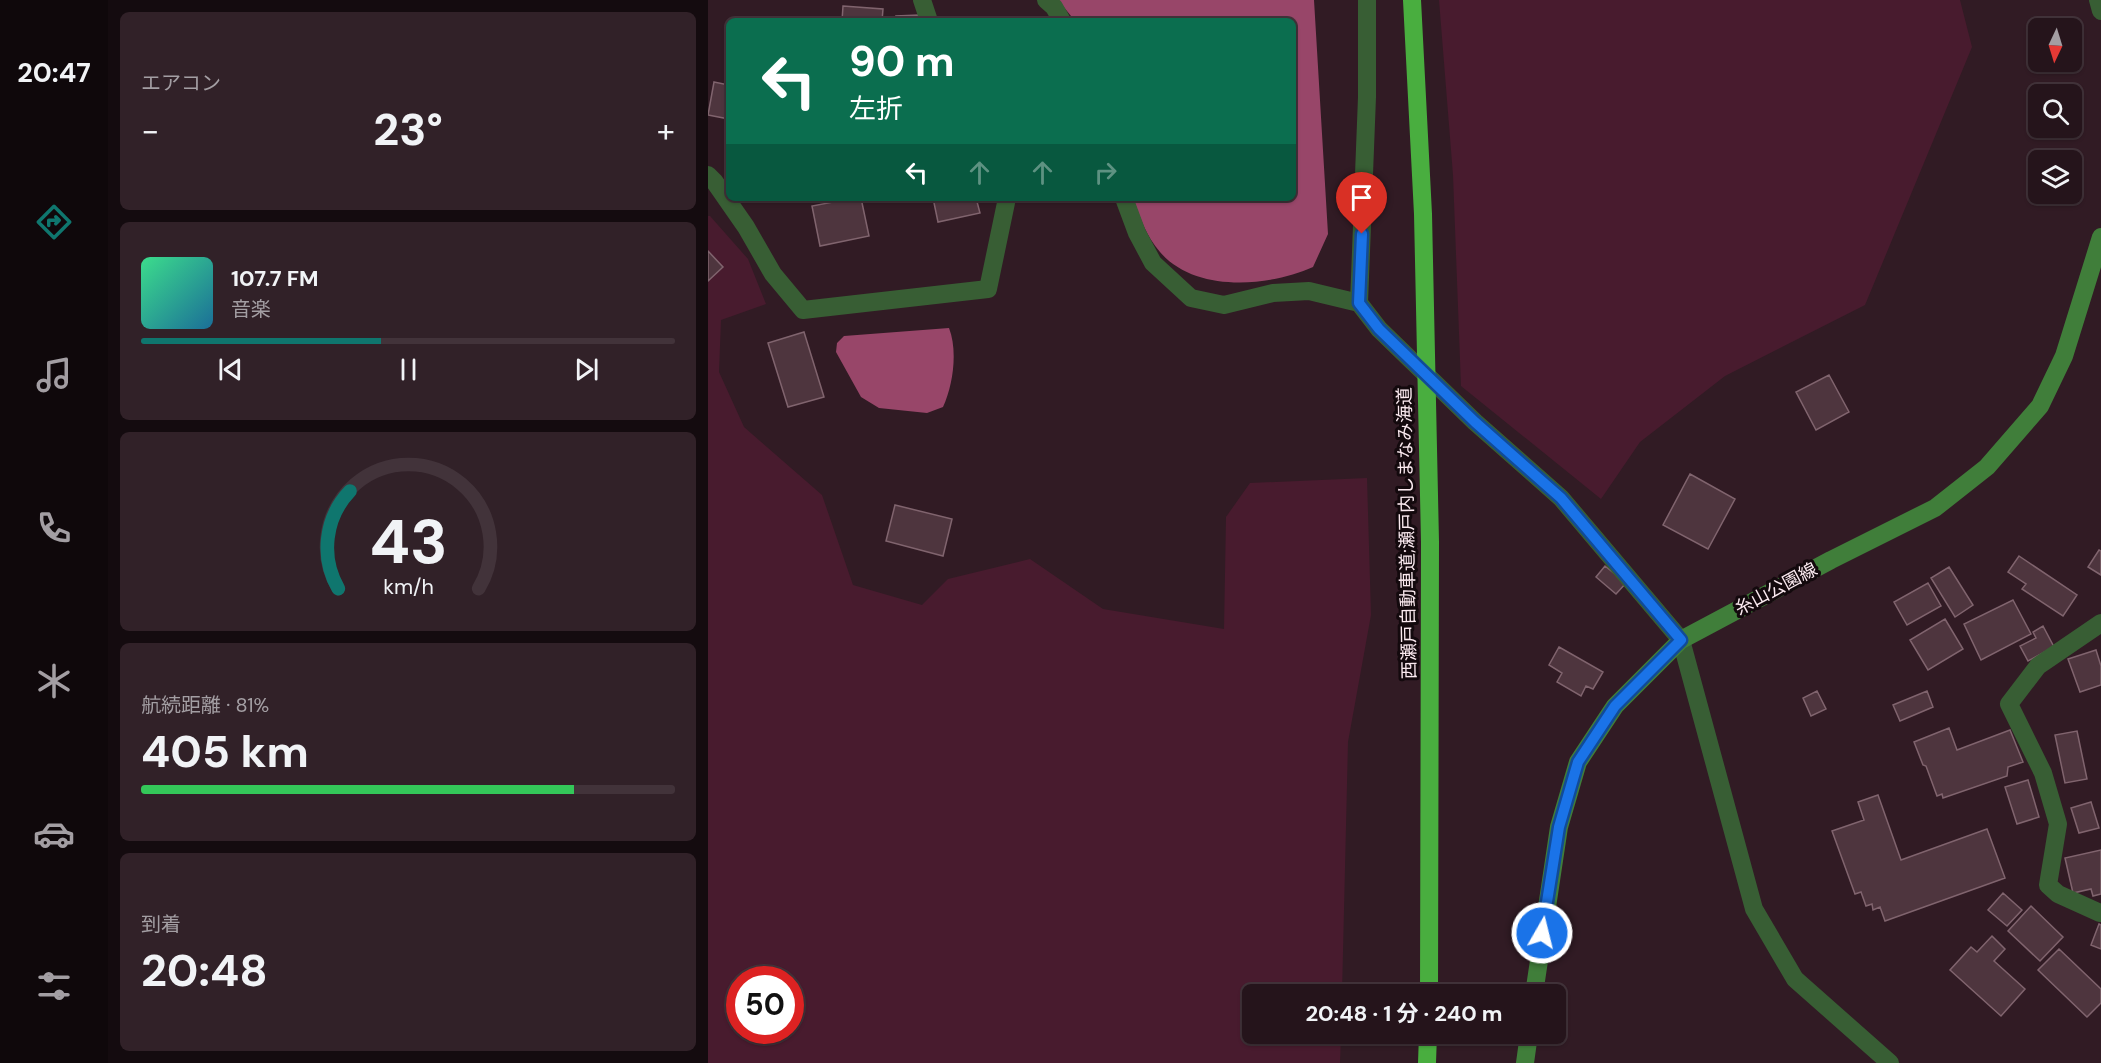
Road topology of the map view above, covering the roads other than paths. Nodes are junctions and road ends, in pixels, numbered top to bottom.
1 (922, 0) edge
2 (1046, 0) edge
3 (1367, 0) edge
4 (1412, 0) edge
5 (2098, 0) edge
6 (2101, 11) edge
7 (928, 18) edge
8 (1060, 18) edge
9 (708, 175) edge
10 (726, 198) edge
11 (728, 201) edge
12 (1006, 201) edge
13 (1125, 201) edge
14 (2101, 237) edge
15 (1359, 303) junction
16 (2101, 623) edge
17 (1681, 640) junction
18 (2100, 913) edge
19 (1429, 984) edge
20 (1535, 984) edge
21 (1428, 1044) edge
22 (1528, 1044) edge
23 (1427, 1063) edge
24 (1525, 1063) edge
25 (1890, 1063) edge

1 - 7 street
2 - 8 street
3 - 15 street
4 - 19 highway, 西瀬戸自動車道;瀬戸内しまなみ海道, bridge
5 - 6 street
9 - 10 street
11 - 12 street
13 - 15 street
14 - 17 main road, 糸山公園線
15 - 17 street
16 - 18 street
17 - 20 main road, 糸山公園線
17 - 25 street
21 - 23 highway
22 - 24 main road

